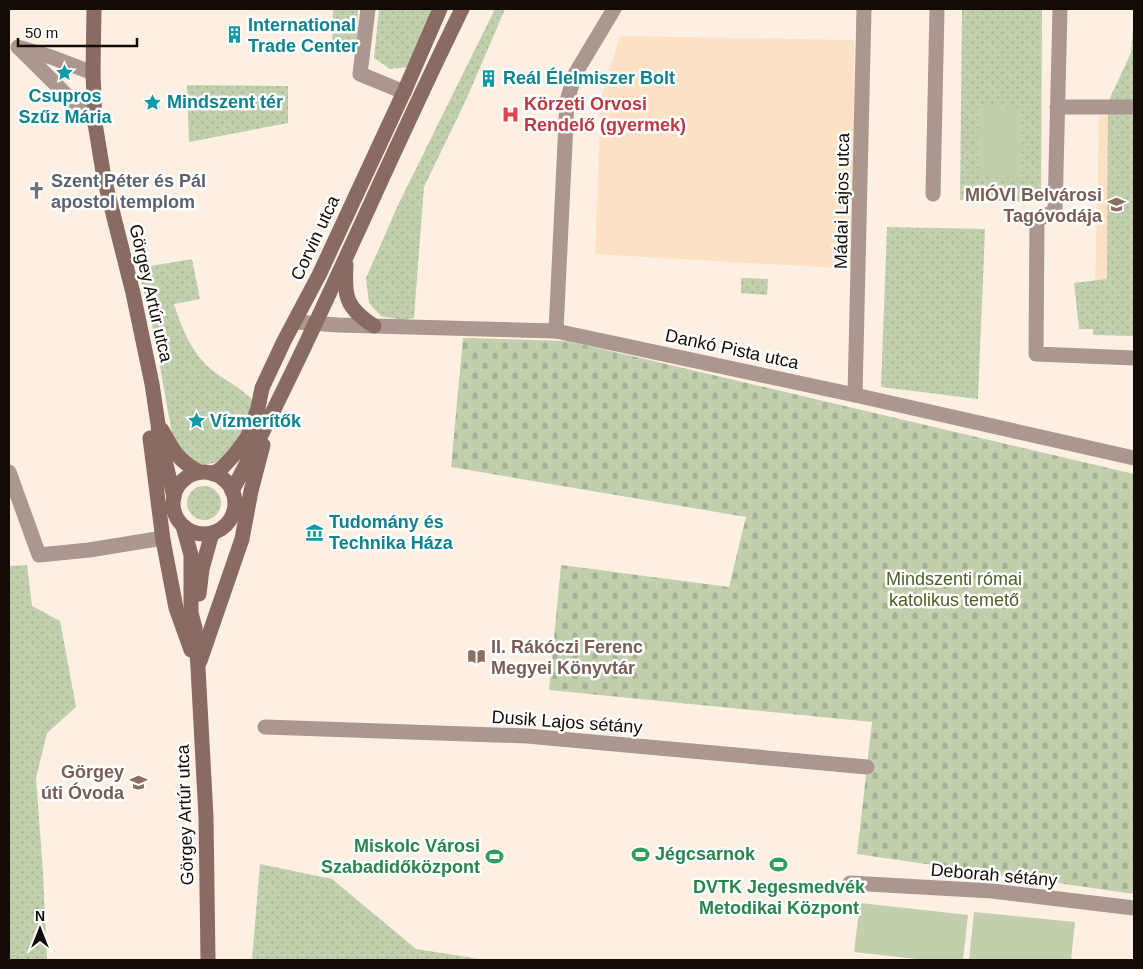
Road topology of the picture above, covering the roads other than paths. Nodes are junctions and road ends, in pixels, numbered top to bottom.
1 (94, 9) edge
2 (368, 9) edge
3 (440, 9) edge
4 (462, 9) edge
5 (614, 9) edge
6 (864, 9) edge
7 (937, 9) edge
8 (1060, 9) edge
9 (13, 45) edge
10 (93, 73) junction
11 (404, 92) junction
12 (1058, 107) junction
13 (1134, 107) edge
14 (95, 123) junction
15 (933, 194) dead end
16 (347, 258) junction
17 (295, 322) junction
18 (316, 324) junction
19 (374, 326) junction
20 (556, 331) junction
21 (1134, 358) edge
22 (152, 384) junction
23 (855, 395) junction
24 (270, 420) junction
25 (158, 424) junction
26 (1134, 458) edge
27 (9, 472) edge
28 (206, 473) junction
29 (232, 491) junction
30 (174, 497) junction
31 (183, 526) junction
32 (212, 532) junction
33 (163, 540) junction
34 (195, 628) junction
35 (198, 668) junction
36 (265, 727) dead end
37 (866, 767) dead end
38 (850, 883) dead end
39 (1134, 908) edge
40 (208, 960) edge

1 - 10 street, Görgey Artúr utca
2 - 11 street
3 - 11 street, Corvin utca
4 - 16 street, Corvin utca
5 - 20 street
6 - 23 street, Mádai Lajos utca
7 - 15 street
8 - 12 street
9 - 10 street
9 - 14 street
10 - 14 street, Görgey Artúr utca
11 - 17 street, Corvin utca
12 - 13 street
12 - 21 street
14 - 22 street, Görgey Artúr utca
16 - 18 street, Corvin utca
16 - 19 street
17 - 18 street, Dankó Pista utca
17 - 28 street, Corvin utca
18 - 19 street, Dankó Pista utca
18 - 24 street, Corvin utca
19 - 20 street, Dankó Pista utca
20 - 23 street, Dankó Pista utca
22 - 25 street, Görgey Artúr utca
22 - 33 street, Görgey Artúr utca
23 - 26 street, Dankó Pista utca
24 - 29 street, Corvin utca
24 - 35 street, Corvin utca
25 - 28 street, Görgey Artúr utca
25 - 30 street, Görgey Artúr utca
27 - 33 street
28 - 29 street
28 - 30 street
29 - 32 street
30 - 31 street
31 - 32 street
31 - 34 street, Görgey Artúr utca
32 - 34 street, Görgey Artúr utca
33 - 35 street, Görgey Artúr utca
34 - 35 street, Görgey Artúr utca
35 - 40 street, Görgey Artúr utca
36 - 37 street, Dusik Lajos sétány
38 - 39 street, Deborah sétány

